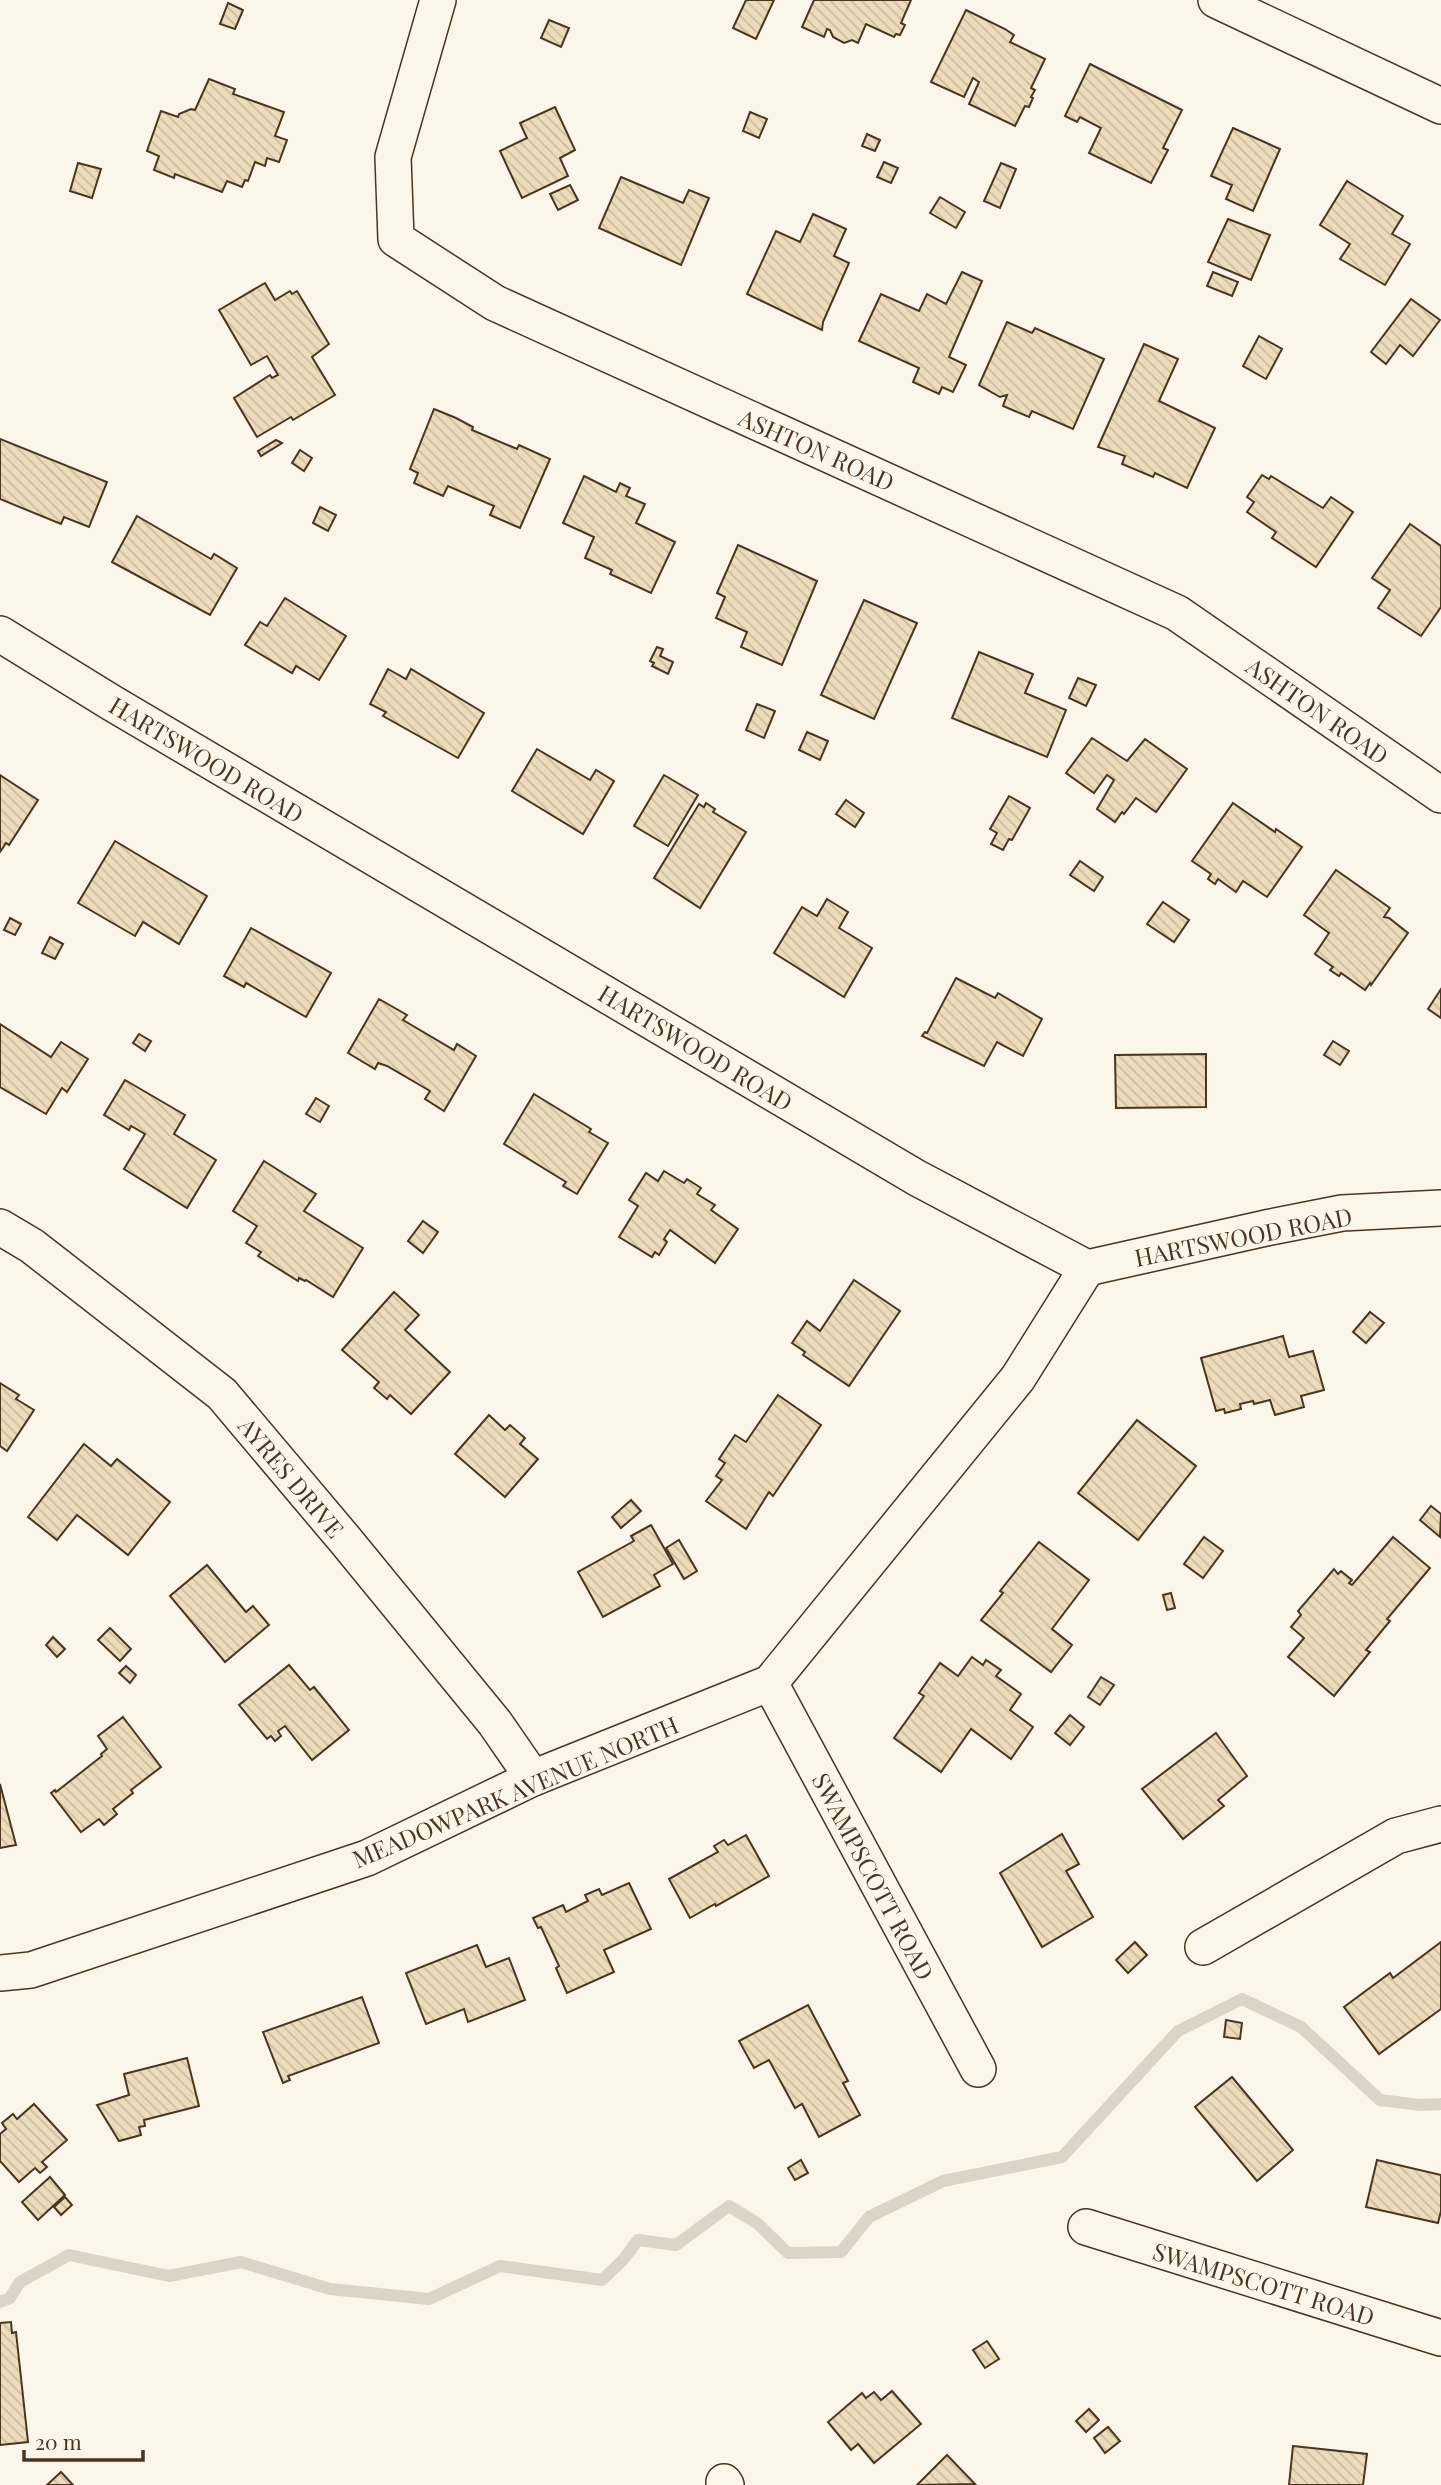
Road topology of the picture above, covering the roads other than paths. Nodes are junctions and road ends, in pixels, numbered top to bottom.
1 (438, 0) edge
2 (1216, 0) edge
3 (1441, 106) edge
4 (0, 634) edge
5 (1441, 796) edge
6 (1441, 1208) edge
7 (0, 1227) edge
8 (1087, 1268) junction
9 (770, 1683) junction
10 (533, 1778) junction
11 (1441, 1824) edge
12 (1203, 1947) dead end
13 (0, 1973) edge
14 (978, 2069) dead end
15 (1087, 2227) dead end
16 (1441, 2338) edge

1 - 5 street, ASHTON ROAD
2 - 3 street
4 - 8 street, HARTSWOOD ROAD
6 - 8 street, HARTSWOOD ROAD
7 - 10 street, AYRES DRIVE
8 - 9 street, MEADOWPARK AVENUE NORTH
9 - 10 street, MEADOWPARK AVENUE NORTH
9 - 14 street, SWAMPSCOTT ROAD
10 - 13 street, MEADOWPARK AVENUE NORTH
11 - 12 street
15 - 16 street, SWAMPSCOTT ROAD

